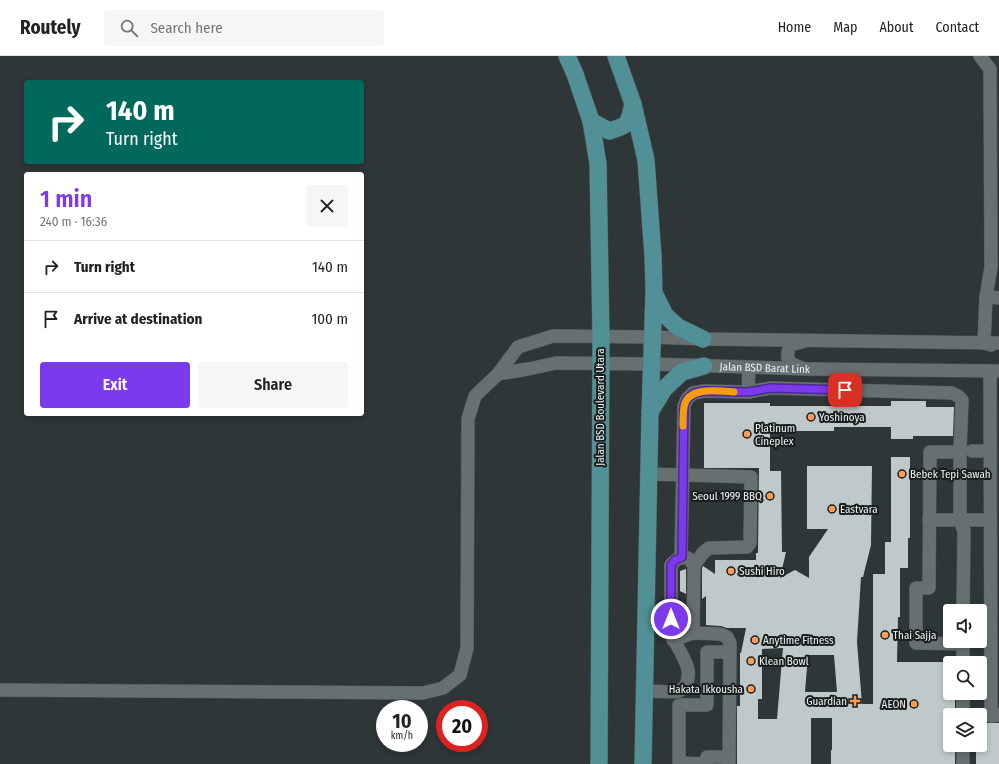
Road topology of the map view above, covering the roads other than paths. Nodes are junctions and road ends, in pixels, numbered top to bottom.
1 (567, 56) edge
2 (616, 56) edge
3 (980, 56) edge
4 (995, 69) edge
5 (633, 104) junction
6 (591, 121) junction
7 (654, 291) junction
8 (986, 297) junction
9 (999, 298) edge
10 (601, 337) junction
11 (652, 337) junction
12 (703, 339) junction
13 (807, 340) junction
14 (984, 343) junction
15 (999, 343) edge
16 (999, 347) edge
17 (600, 364) junction
18 (651, 364) junction
19 (704, 366) junction
20 (749, 367) junction
21 (807, 369) junction
22 (905, 370) junction
23 (994, 371) edge
24 (498, 374) junction
25 (748, 392) junction
26 (905, 392) junction
27 (650, 413) junction
28 (990, 451) junction
29 (966, 452) junction
30 (994, 465) edge
31 (649, 474) junction
32 (682, 475) junction
33 (929, 520) junction
34 (960, 520) junction
35 (990, 520) junction
36 (682, 557) junction
37 (694, 565) junction
38 (963, 604) edge
39 (693, 633) junction
40 (674, 640) junction
41 (943, 642) edge
42 (995, 647) edge
43 (730, 652) junction
44 (0, 690) edge
45 (645, 692) junction
46 (999, 715) edge
47 (963, 752) edge
48 (729, 760) edge
49 (599, 764) edge
50 (643, 764) edge
51 (963, 764) edge

1 - 6 main road, Jalan BSD Boulevard Utara
2 - 5 main road
3 - 4 street
4 - 8 street
5 - 6 main road
5 - 7 main road
6 - 10 main road, Jalan BSD Boulevard Utara
7 - 11 main road
7 - 12 main road
8 - 9 street
8 - 14 street
10 - 11 street
10 - 17 main road, Jalan BSD Boulevard Utara
10 - 24 street
11 - 12 street
11 - 18 main road
12 - 13 street
13 - 14 street
13 - 21 street
14 - 15 street
14 - 16 street
17 - 18 street, Jalan BSD Barat Link
17 - 24 street, Jalan BSD Barat Link
17 - 49 main road, Jalan BSD Boulevard Utara
18 - 19 street, Jalan BSD Barat Link
18 - 27 main road
19 - 20 street, Jalan BSD Barat Link
19 - 27 main road
20 - 21 street, Jalan BSD Barat Link
20 - 25 street
21 - 22 street, Jalan BSD Barat Link
22 - 23 street, Jalan BSD Barat Link
22 - 26 street
23 - 28 street
24 - 44 street
25 - 26 street
25 - 32 street
26 - 29 street
27 - 31 main road
28 - 29 street
28 - 30 street
29 - 33 street
29 - 34 street
30 - 35 street
31 - 32 street
31 - 45 main road
32 - 36 street
32 - 37 street
33 - 34 street
33 - 41 street
34 - 35 street
34 - 38 street
35 - 42 street
36 - 37 street
36 - 40 street
37 - 39 street
39 - 40 street
39 - 43 street
40 - 45 street
42 - 46 street
43 - 48 street
43 - 48 street
45 - 50 main road
47 - 51 street

